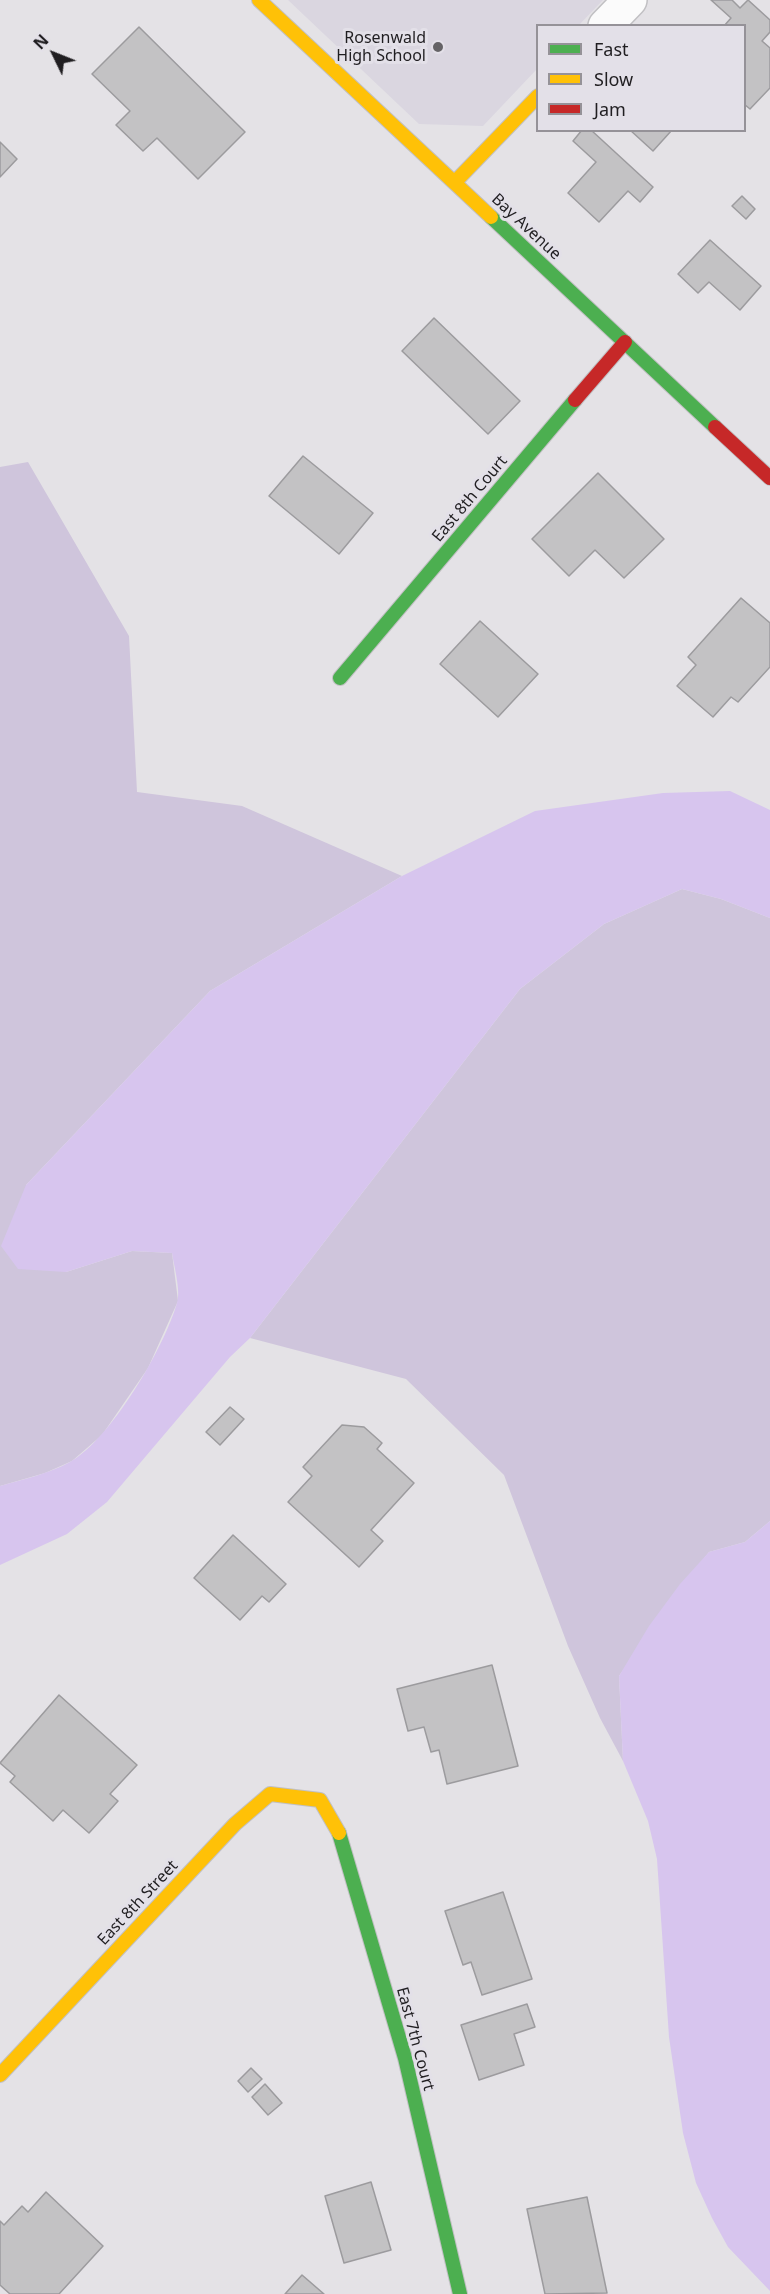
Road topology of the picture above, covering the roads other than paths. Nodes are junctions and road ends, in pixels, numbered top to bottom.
1 (259, 0) edge
2 (630, 0) edge
3 (607, 24) edge
4 (536, 97) edge
5 (455, 182) junction
6 (625, 342) junction
7 (770, 478) edge
8 (340, 678) dead end
9 (320, 1800) joint
10 (0, 2075) edge
11 (460, 2294) edge

1 - 5 street, Bay Avenue
2 - 3 street
4 - 5 street
5 - 6 street, Bay Avenue
6 - 7 street, Bay Avenue
6 - 8 street, East 8th Court
9 - 10 street, East 8th Street
9 - 11 street, East 7th Court

